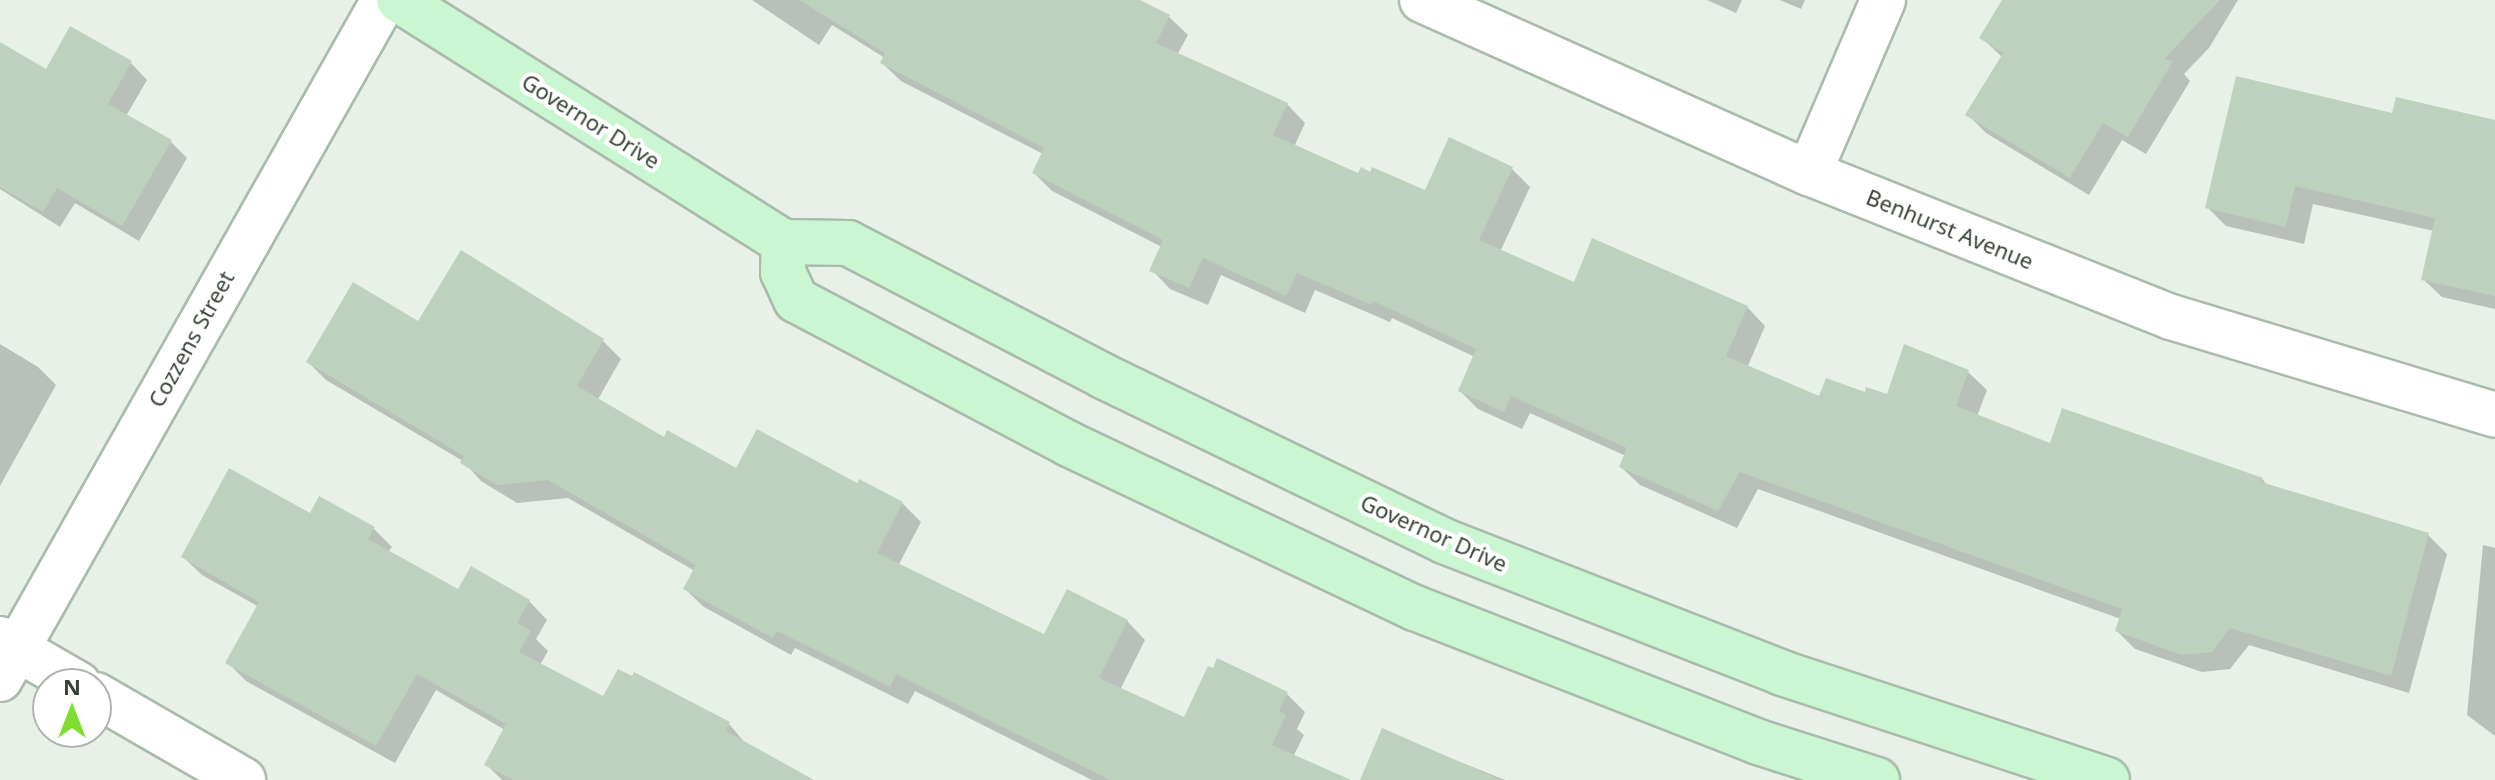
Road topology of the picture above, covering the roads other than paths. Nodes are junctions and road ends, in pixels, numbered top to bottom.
1 (384, 0) edge
2 (399, 0) edge
3 (1422, 0) edge
4 (1883, 0) edge
5 (1809, 173) junction
6 (784, 242) junction
7 (2495, 415) edge
8 (6, 656) edge
9 (37, 668) edge
10 (112, 704) edge
11 (243, 780) edge
12 (1877, 780) edge
13 (2107, 780) edge

1 - 8 street, Cozzens Street
2 - 6 main road, Governor Drive
3 - 5 street, Benhurst Avenue
4 - 5 street
5 - 7 street, Benhurst Avenue
6 - 12 main road
6 - 13 main road, Governor Drive
8 - 9 street
10 - 11 street

